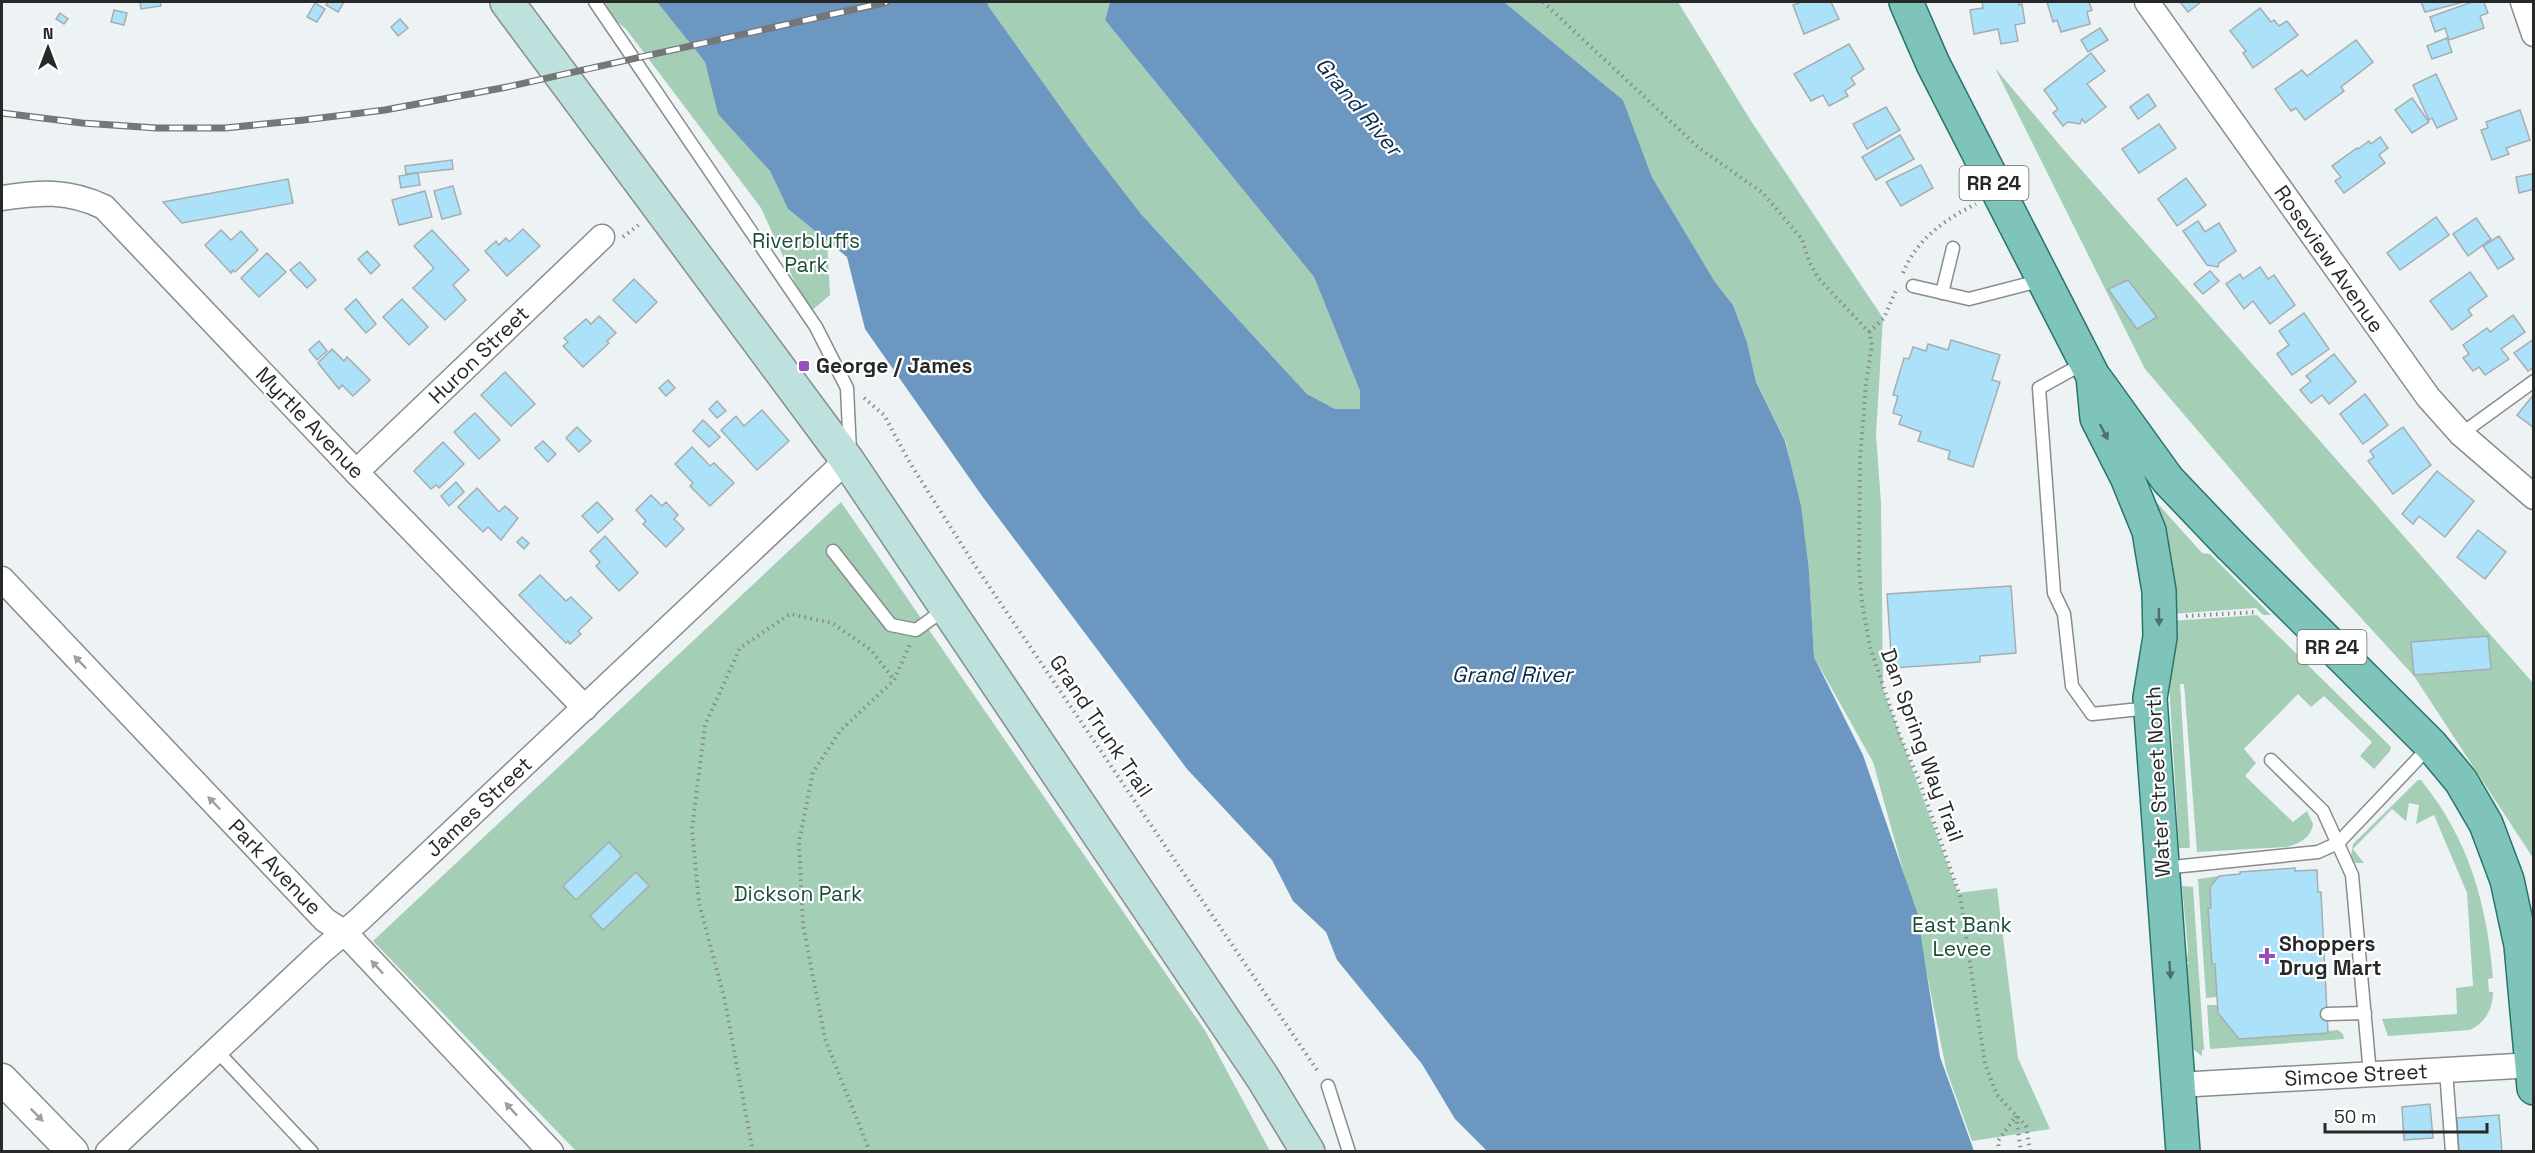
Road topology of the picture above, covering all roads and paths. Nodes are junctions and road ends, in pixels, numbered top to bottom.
1 (507, 2) edge
2 (595, 2) edge
3 (1543, 2) edge
4 (1906, 2) edge
5 (2147, 2) edge
6 (2523, 2) edge
7 (2534, 34) edge
8 (1999, 192) junction
9 (6, 197) edge
10 (644, 221) dead end
11 (611, 238) joint
12 (1953, 248) dead end
13 (1902, 275) dead end
14 (2044, 280) junction
15 (1898, 284) dead end
16 (1913, 286) dead end
17 (1942, 293) junction
18 (1869, 332) junction
19 (2089, 369) junction
20 (2534, 381) edge
21 (847, 388) junction
22 (2461, 435) junction
23 (847, 460) junction
24 (356, 472) junction
25 (2534, 497) edge
26 (833, 551) dead end
27 (2, 579) edge
28 (946, 608) junction
29 (2257, 612) dead end
30 (2159, 618) junction
31 (916, 630) junction
32 (894, 680) junction
33 (585, 708) junction
34 (2151, 708) junction
35 (2431, 744) junction
36 (2271, 760) dead end
37 (2338, 843) junction
38 (2163, 868) junction
39 (345, 933) junction
40 (2365, 1013) junction
41 (2327, 1014) dead end
42 (216, 1050) junction
43 (2446, 1070) junction
44 (2533, 1073) edge
45 (2370, 1074) junction
46 (2, 1079) edge
47 (2178, 1085) junction
48 (1328, 1086) joint
49 (2016, 1116) junction
50 (1345, 1151) edge
51 (73, 1152) edge
52 (108, 1152) edge
53 (312, 1152) edge
54 (551, 1152) edge
55 (753, 1152) edge
56 (870, 1152) edge
57 (1308, 1152) edge
58 (1999, 1152) edge
59 (2021, 1152) edge
60 (2030, 1152) edge
61 (2182, 1152) edge
62 (2452, 1152) edge

1 - 23 main road
2 - 21 lane
3 - 18 path
4 - 8 main road, Water Street North / RR 24
5 - 22 street, Roseview Avenue
6 - 7 street
8 - 13 path
8 - 14 main road, Water Street North / RR 24
9 - 24 street, Myrtle Avenue
10 - 11 path
11 - 24 street, Huron Street
12 - 17 lane
14 - 17 lane
14 - 19 main road, Water Street North / RR 24
15 - 18 path
16 - 17 lane
18 - 49 path, Dan Spring Way Trail
19 -> 30 main road, Water Street North / RR 24
19 - 34 lane
19 - 35 main road, RR 24
20 - 22 lane
21 - 23 lane
21 - 48 path, Grand Trunk Trail
22 - 25 street, Roseview Avenue
23 - 28 main road
23 - 33 street, James Street
24 - 33 street, Myrtle Avenue
26 - 31 lane
39 -> 27 street, Park Avenue
28 - 31 lane
28 - 57 main road
29 - 30 path
30 - 34 main road, Water Street North / RR 24
31 - 32 path
32 - 55 path
32 - 56 path
33 - 39 street, James Street
34 - 38 main road, Water Street North / RR 24
35 - 37 lane
35 - 44 main road, RR 24
36 - 37 lane
37 - 38 lane
37 - 40 lane
38 -> 47 main road, Water Street North / RR 24
39 - 42 street, James Street
54 -> 39 street, Park Avenue
40 - 41 lane
40 - 45 lane
42 - 52 street, James Street
42 - 53 lane
43 - 44 street, Simcoe Street
43 - 45 street, Simcoe Street
43 - 62 lane
45 - 47 street, Simcoe Street
46 -> 51 street
47 - 61 main road, Water Street North / RR 24
48 - 50 lane
49 - 58 path
49 - 59 path
49 - 60 path, Dan Spring Way Trail

